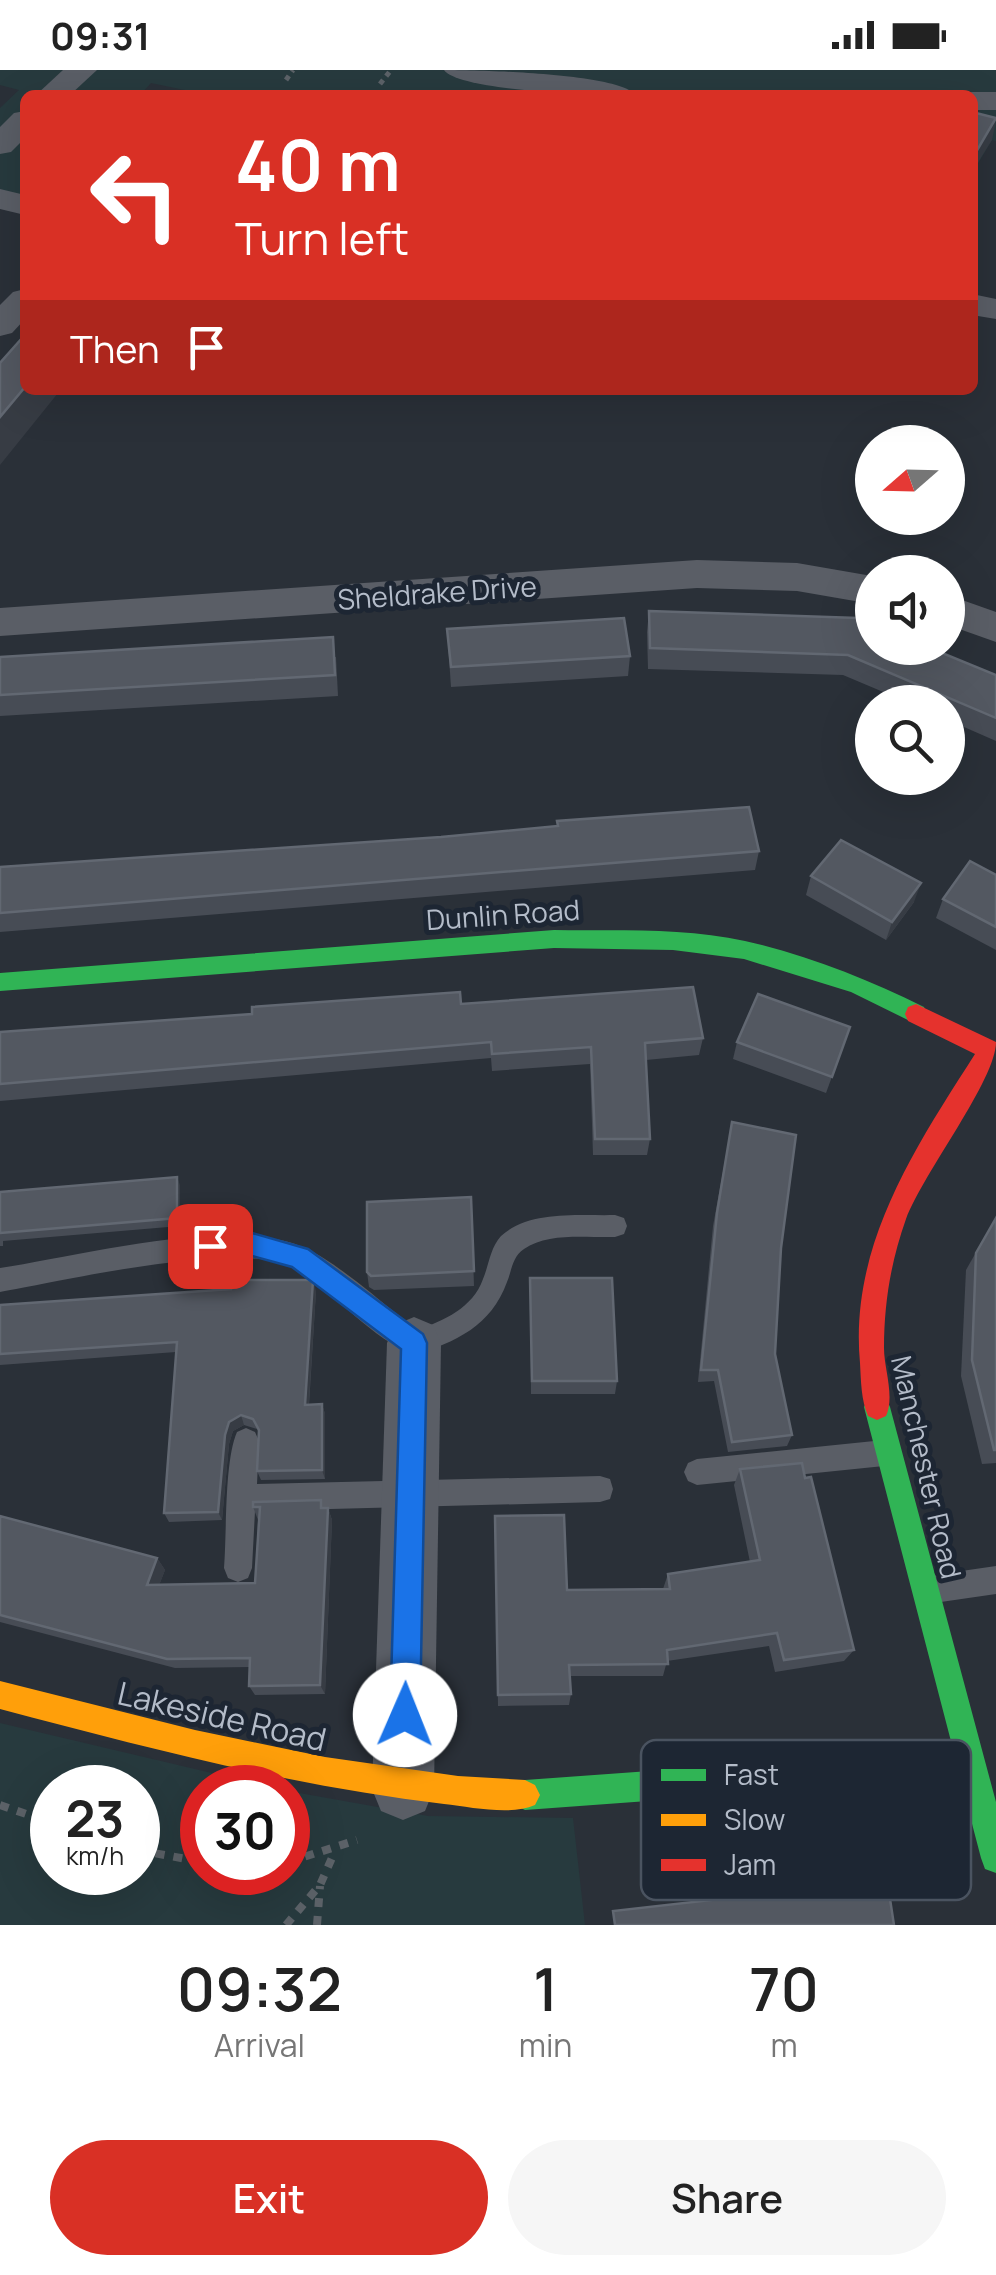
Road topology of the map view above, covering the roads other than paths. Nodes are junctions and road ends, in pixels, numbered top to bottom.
1 (82, 70) edge
2 (458, 70) edge
3 (57, 90) edge
4 (588, 90) edge
5 (20, 125) edge
6 (0, 145) edge
7 (20, 304) edge
8 (0, 325) edge
9 (855, 587) edge
10 (965, 616) edge
11 (0, 622) edge
12 (996, 628) edge
13 (0, 982) edge
14 (990, 1050) joint
15 (616, 1226) dead end
16 (0, 1280) edge
17 (414, 1343) junction
18 (246, 1441) dead end
19 (887, 1452) junction
20 (698, 1472) dead end
21 (600, 1489) dead end
22 (410, 1493) junction
23 (242, 1498) junction
24 (238, 1568) dead end
25 (996, 1580) edge
26 (924, 1590) junction
27 (0, 1695) edge
28 (963, 1740) edge
29 (971, 1770) edge
30 (641, 1787) edge
31 (403, 1789) junction
32 (996, 1858) edge

1 - 3 street
2 - 4 street
5 - 6 street
7 - 8 street
9 - 11 street, Sheldrake Drive
10 - 12 street
13 - 14 street, Dunlin Road
14 - 19 street, Manchester Road
15 - 17 lane
16 - 17 lane
17 - 22 street
18 - 23 lane
19 - 20 lane
19 - 26 street, Manchester Road
21 - 22 lane
22 - 23 lane
22 - 31 street
23 - 24 lane
25 - 26 lane
26 - 28 street, Manchester Road
27 - 31 street, Lakeside Road
29 - 32 street, Manchester Road
30 - 31 street, Lakeside Road

